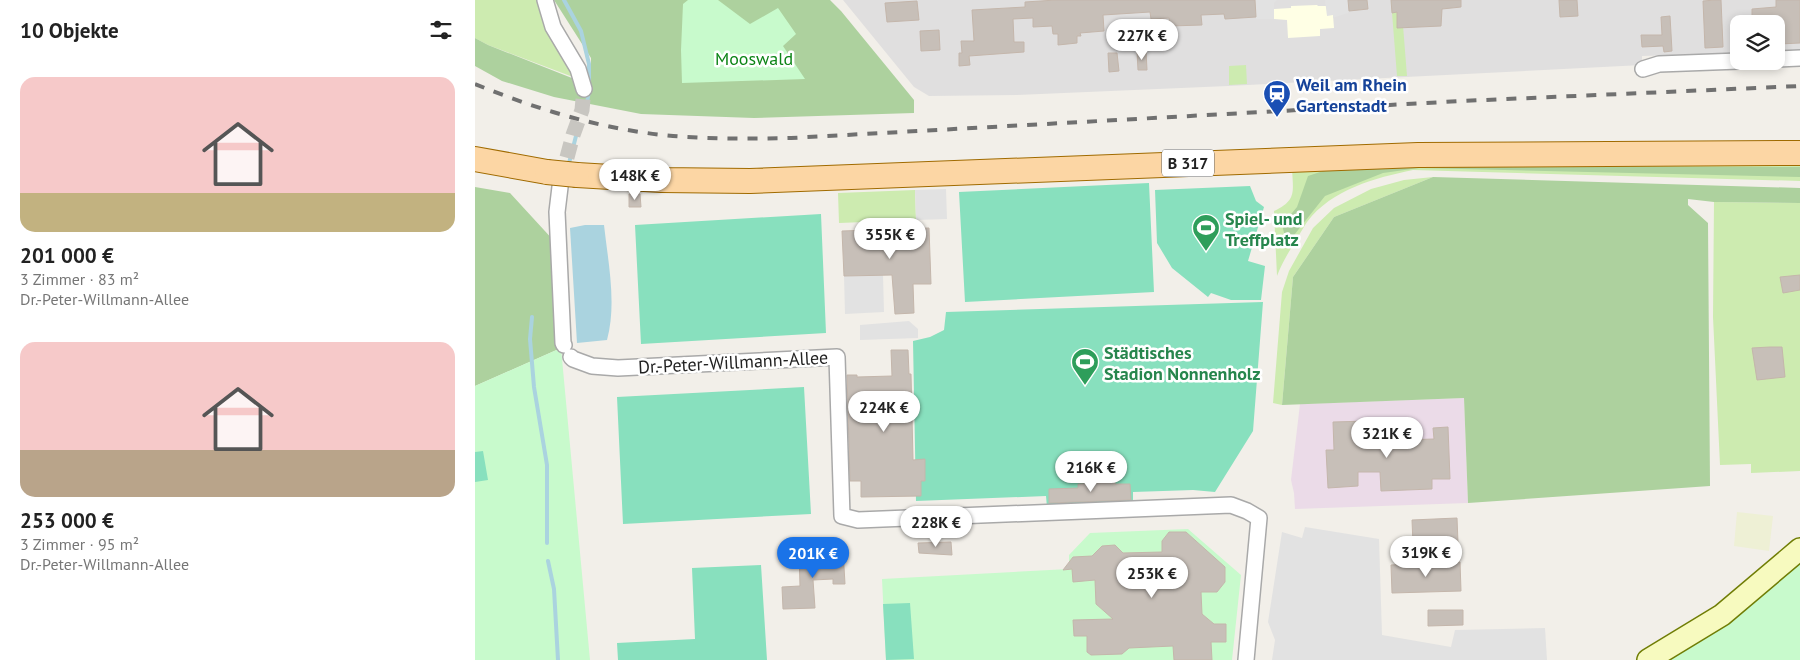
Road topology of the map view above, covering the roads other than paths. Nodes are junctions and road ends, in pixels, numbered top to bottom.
1 (545, 0) edge
2 (1800, 58) edge
3 (1785, 59) edge
4 (1730, 61) edge
5 (1643, 69) dead end
6 (583, 89) tunnel mouth
7 (1800, 153) edge
8 (475, 159) edge
9 (561, 178) junction
10 (1800, 549) edge
11 (1246, 660) edge
12 (1648, 660) edge

1 - 6 street
2 - 3 street
4 - 5 street
7 - 9 main road, B 317
8 - 9 main road, B 317
9 - 11 street, Dr.-Peter-Willmann-Allee
10 - 12 street

